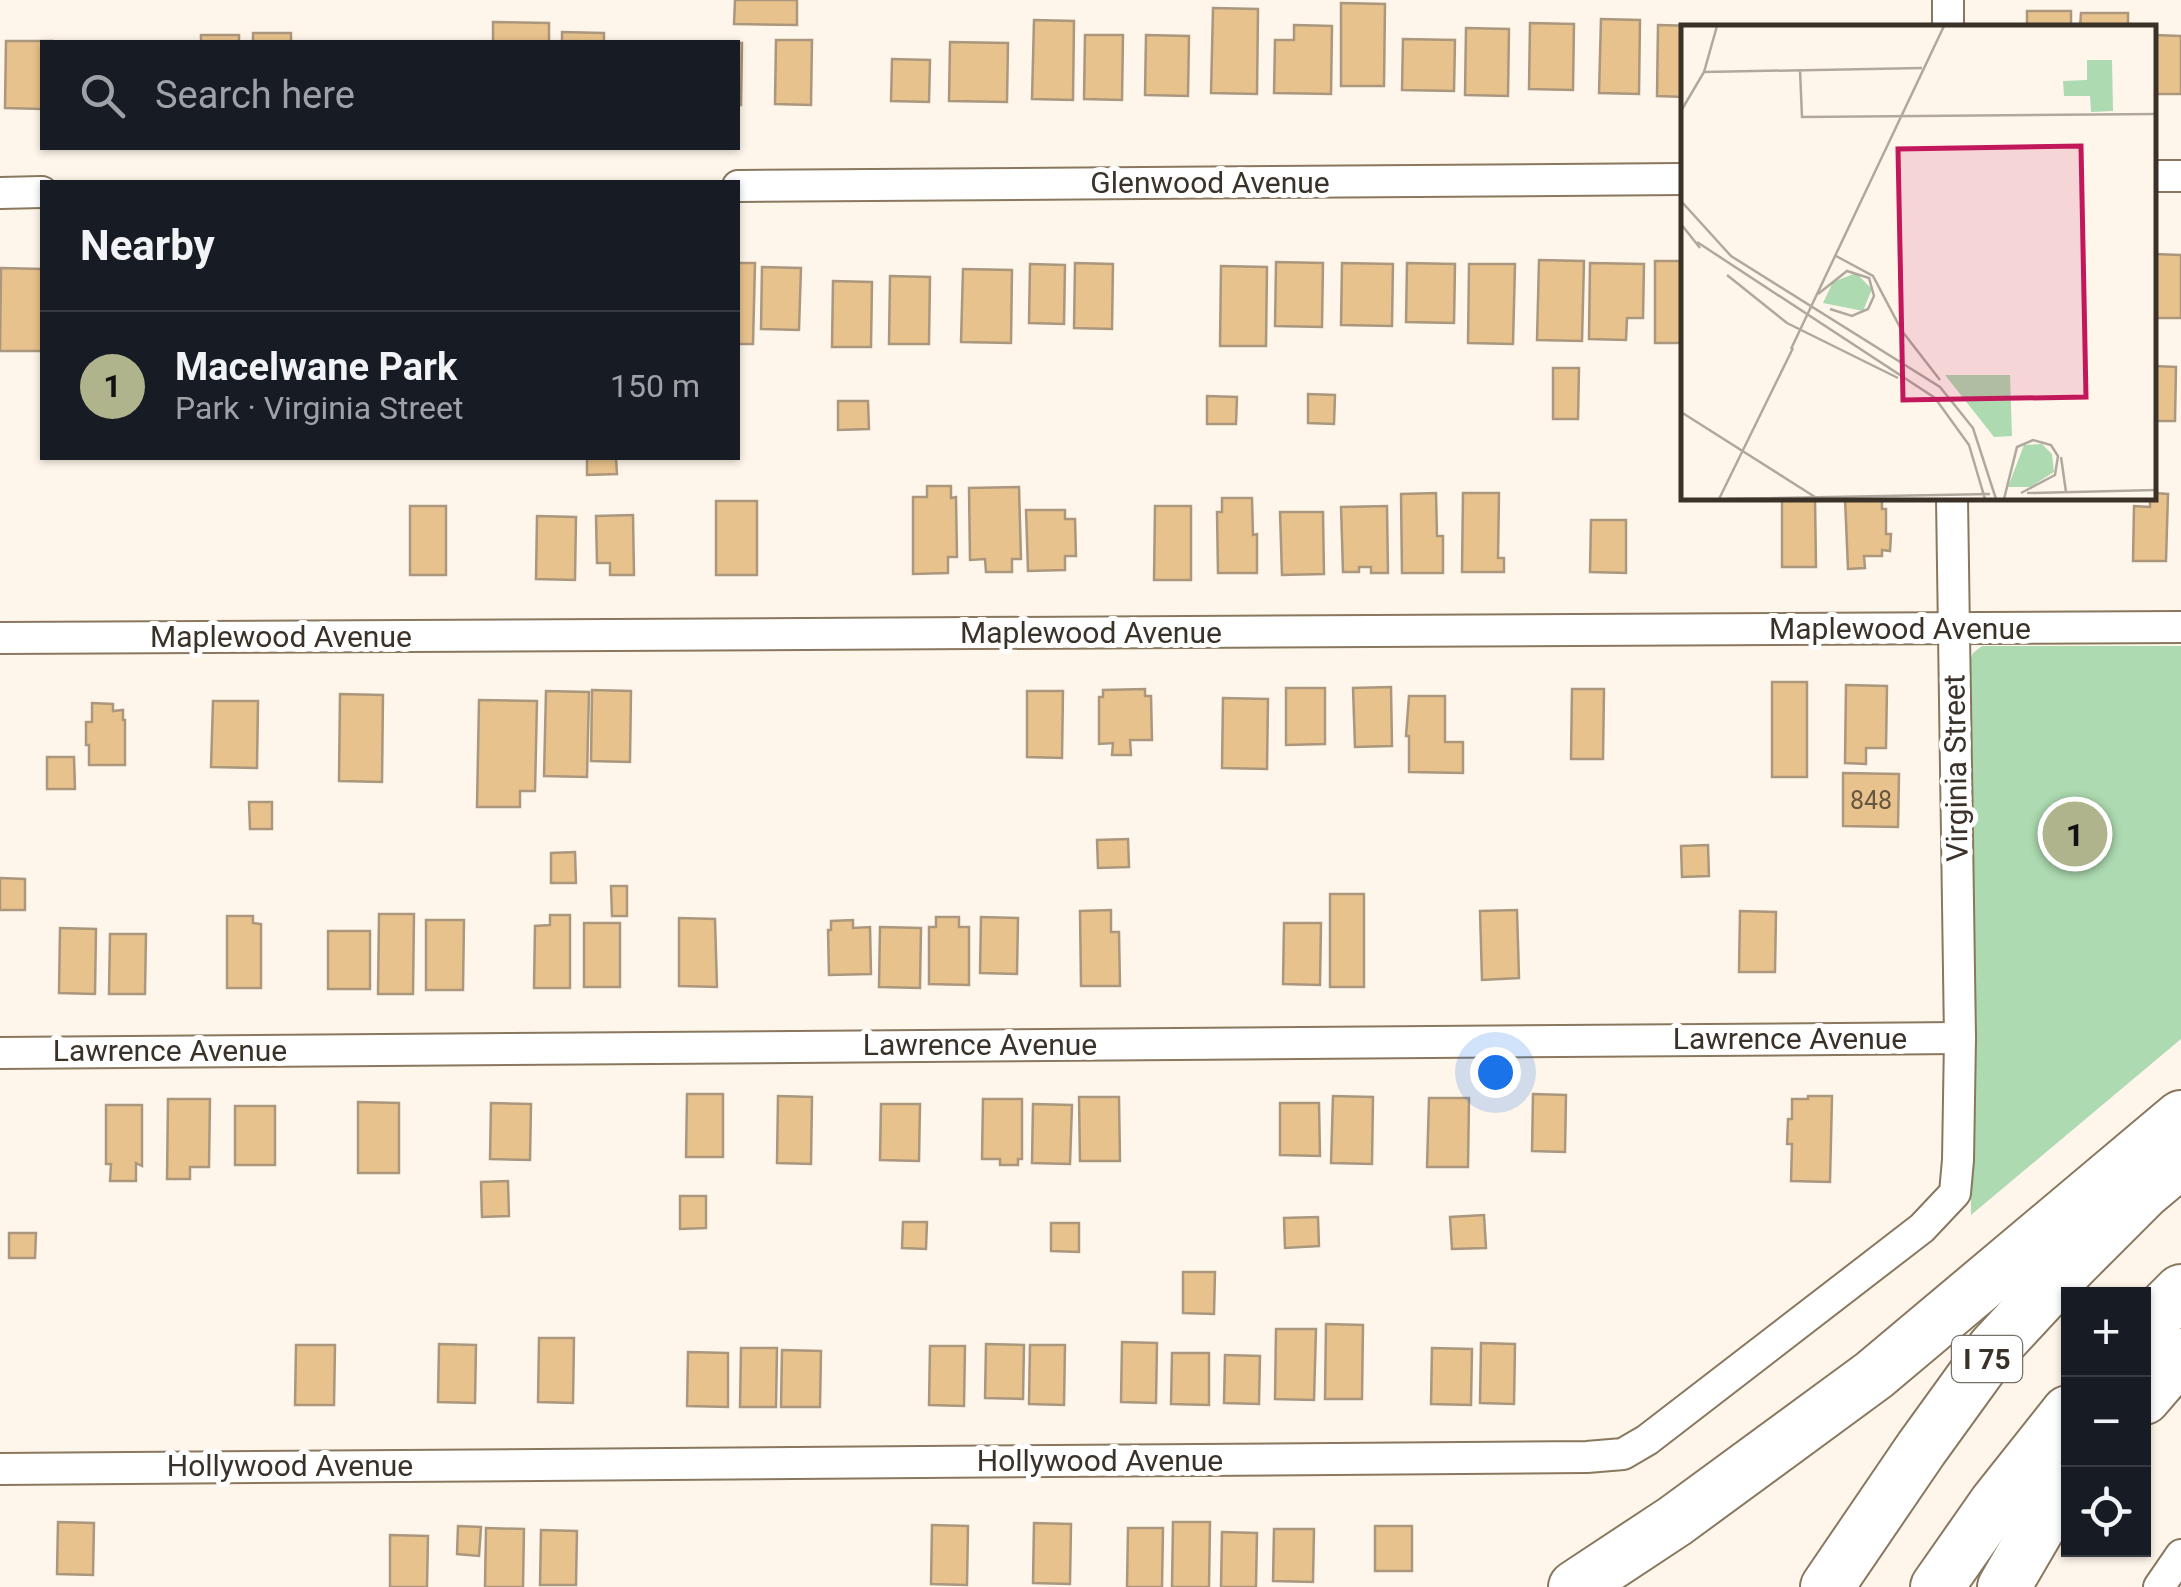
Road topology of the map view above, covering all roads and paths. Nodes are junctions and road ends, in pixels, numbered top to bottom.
1 (1681, 178) edge
2 (740, 186) edge
3 (0, 192) edge
4 (40, 192) edge
5 (1952, 500) edge
6 (2181, 627) edge
7 (1953, 628) junction
8 (0, 638) edge
9 (1960, 1038) junction
10 (0, 1052) edge
11 (2181, 1117) edge
12 (2181, 1160) edge
13 (2181, 1291) edge
14 (2151, 1321) edge
15 (2181, 1354) edge
16 (2151, 1390) edge
17 (2061, 1421) edge
18 (0, 1468) edge
19 (2061, 1497) edge
20 (2181, 1555) edge
21 (1575, 1587) edge
22 (1827, 1587) edge
23 (1937, 1587) edge
24 (2004, 1587) edge
25 (2159, 1587) edge

1 - 2 street, Glenwood Avenue
3 - 4 street
5 - 7 street, Virginia Street
6 - 7 street, Maplewood Avenue
7 - 8 street, Maplewood Avenue
7 - 9 street, Virginia Street
9 - 10 street, Lawrence Avenue
9 - 18 street, Hollywood Avenue
11 - 21 highway
12 - 22 highway, I 75
13 - 14 highway
15 - 16 highway
17 - 23 highway
19 - 24 highway
20 - 25 street

